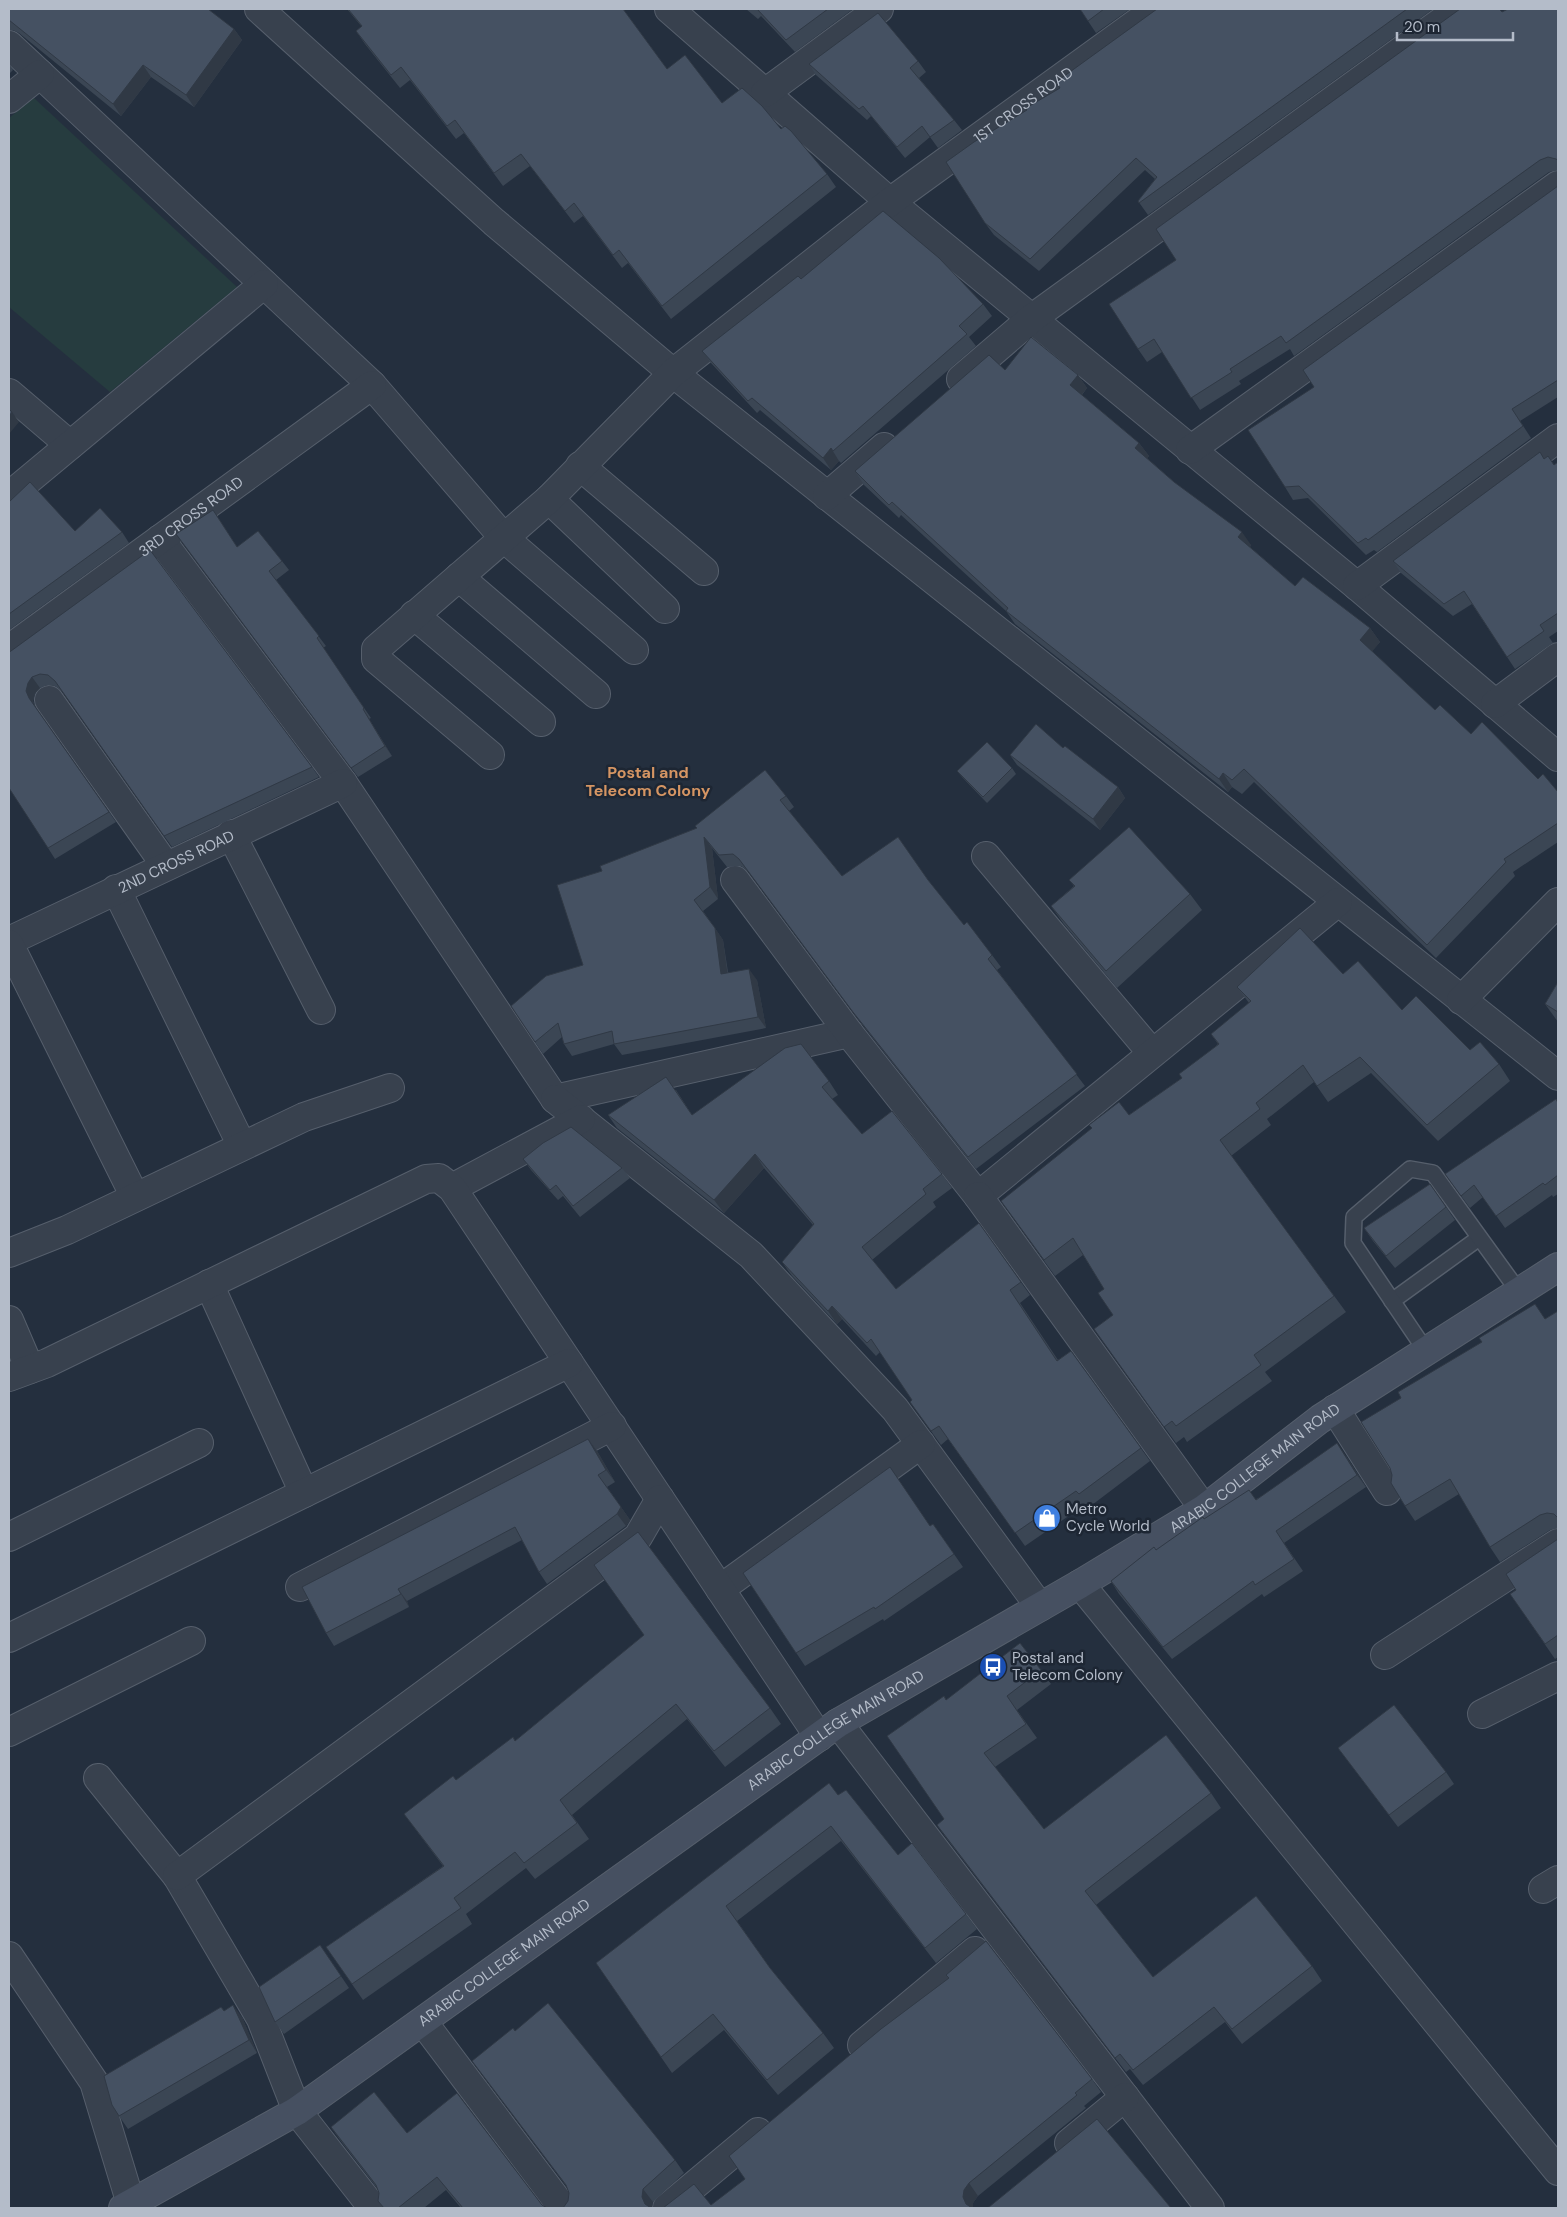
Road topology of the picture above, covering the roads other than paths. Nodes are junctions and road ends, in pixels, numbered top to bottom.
1 (259, 9) edge
2 (669, 9) edge
3 (879, 9) edge
4 (1156, 9) edge
5 (1459, 9) edge
6 (9, 45) edge
7 (40, 74) junction
8 (765, 93) junction
9 (9, 99) edge
10 (1558, 185) edge
11 (890, 202) junction
12 (264, 284) junction
13 (1031, 319) junction
14 (673, 373) junction
15 (372, 385) junction
16 (9, 394) edge
17 (940, 398) edge
18 (903, 430) edge
19 (1558, 438) edge
20 (70, 445) junction
21 (1190, 450) junction
22 (580, 466) junction
23 (9, 496) edge
24 (827, 496) junction
25 (549, 499) junction
26 (504, 538) junction
27 (160, 539) junction
28 (704, 571) dead end
29 (459, 577) junction
30 (1357, 586) junction
31 (665, 609) dead end
32 (414, 615) junction
33 (9, 649) edge
34 (634, 650) dead end
35 (1558, 658) edge
36 (596, 694) dead end
37 (49, 700) dead end
38 (1495, 704) junction
39 (541, 722) dead end
40 (490, 754) dead end
41 (1558, 757) edge
42 (343, 783) junction
43 (231, 834) junction
44 (986, 856) dead end
45 (166, 866) junction
46 (735, 880) dead end
47 (116, 889) junction
48 (1338, 902) junction
49 (1558, 902) edge
50 (9, 942) edge
51 (1461, 1000) junction
52 (321, 1010) dead end
53 (849, 1033) junction
54 (1152, 1054) junction
55 (1558, 1076) edge
56 (390, 1088) dead end
57 (555, 1099) junction
58 (581, 1119) junction
59 (242, 1146) junction
60 (452, 1188) junction
61 (978, 1196) junction
62 (135, 1197) junction
63 (1479, 1238) junction
64 (9, 1253) edge
65 (1558, 1267) edge
66 (209, 1284) junction
67 (1519, 1292) junction
68 (1392, 1301) junction
69 (9, 1320) edge
70 (1426, 1351) junction
71 (569, 1363) junction
72 (20, 1373) edge
73 (1334, 1409) junction
74 (612, 1426) junction
75 (199, 1443) dead end
76 (921, 1444) junction
77 (1387, 1491) dead end
78 (304, 1493) junction
79 (660, 1499) junction
80 (1204, 1509) junction
81 (9, 1537) edge
82 (1558, 1543) edge
83 (1080, 1584) junction
84 (300, 1587) edge
85 (720, 1589) junction
86 (1040, 1607) junction
87 (9, 1638) edge
88 (191, 1641) dead end
89 (1384, 1656) dead end
90 (1558, 1676) edge
91 (1482, 1714) dead end
92 (829, 1730) junction
93 (9, 1732) edge
94 (98, 1778) dead end
95 (178, 1876) junction
96 (998, 1932) junction
97 (9, 1956) edge
98 (423, 2022) junction
99 (840, 2064) edge
100 (1125, 2098) junction
101 (297, 2110) junction
102 (780, 2114) edge
103 (1049, 2159) edge
104 (1558, 2171) edge
105 (129, 2207) edge
106 (373, 2208) edge
107 (562, 2208) edge
108 (667, 2208) edge
109 (1210, 2208) edge

1 - 14 street
2 - 8 street
3 - 8 street
4 - 11 street, 1ST CROSS ROAD
5 - 13 street
6 - 7 street
7 - 9 street
7 - 12 street
8 - 11 street
10 - 21 street
11 - 13 street
11 - 14 street, 1ST CROSS ROAD
12 - 15 street
12 - 20 street
13 - 17 street
13 - 21 street
14 - 22 street, 1ST CROSS ROAD
14 - 24 street
15 - 26 street
15 - 27 street, 3RD CROSS ROAD
16 - 20 street
18 - 24 street
19 - 30 street
20 - 23 street
21 - 30 street
22 - 25 street, 1ST CROSS ROAD
22 - 28 street
24 - 48 street
25 - 26 street, 1ST CROSS ROAD
25 - 31 street
26 - 29 street, 1ST CROSS ROAD
26 - 34 street
27 - 33 street, 3RD CROSS ROAD
27 - 42 street
29 - 32 street, 1ST CROSS ROAD
29 - 36 street
30 - 38 street
32 - 39 street
32 - 40 street, 1ST CROSS ROAD
35 - 38 street
37 - 45 street
38 - 41 street
42 - 43 street, 2ND CROSS ROAD
42 - 57 street
43 - 45 street, 2ND CROSS ROAD
43 - 52 street
44 - 54 street
45 - 47 street, 2ND CROSS ROAD
46 - 53 street
47 - 50 street, 2ND CROSS ROAD
47 - 59 street
48 - 51 street
48 - 54 street
49 - 51 street
50 - 62 street
51 - 55 street
53 - 57 street
53 - 61 street
54 - 61 street
56 - 59 street
57 - 58 street
58 - 60 street
58 - 76 street
59 - 62 street
60 - 66 street
60 - 71 street
61 - 80 street
62 - 64 street
63 - 67 lane
63 - 68 lane
63 - 68 lane
65 - 67 main road, ARABIC COLLEGE MAIN ROAD
66 - 72 street
66 - 78 street
67 - 70 main road, ARABIC COLLEGE MAIN ROAD
68 - 70 lane
69 - 72 street
70 - 73 main road, ARABIC COLLEGE MAIN ROAD
71 - 74 street
71 - 78 street
73 - 77 street
73 - 80 main road, ARABIC COLLEGE MAIN ROAD
74 - 79 street
74 - 84 street
75 - 81 street
76 - 85 street
76 - 86 street
78 - 87 street
79 - 85 street
79 - 95 street
80 - 83 main road, ARABIC COLLEGE MAIN ROAD
82 - 89 street
83 - 86 main road, ARABIC COLLEGE MAIN ROAD
83 - 104 street
85 - 92 street
86 - 92 main road, ARABIC COLLEGE MAIN ROAD
88 - 93 street
90 - 91 street
92 - 96 street
92 - 98 main road, ARABIC COLLEGE MAIN ROAD
94 - 95 street
95 - 101 street
96 - 99 street
96 - 100 street
97 - 105 street
98 - 101 main road, ARABIC COLLEGE MAIN ROAD
98 - 107 street
100 - 103 street
100 - 109 street
101 - 105 main road, ARABIC COLLEGE MAIN ROAD
101 - 106 street
102 - 108 street

